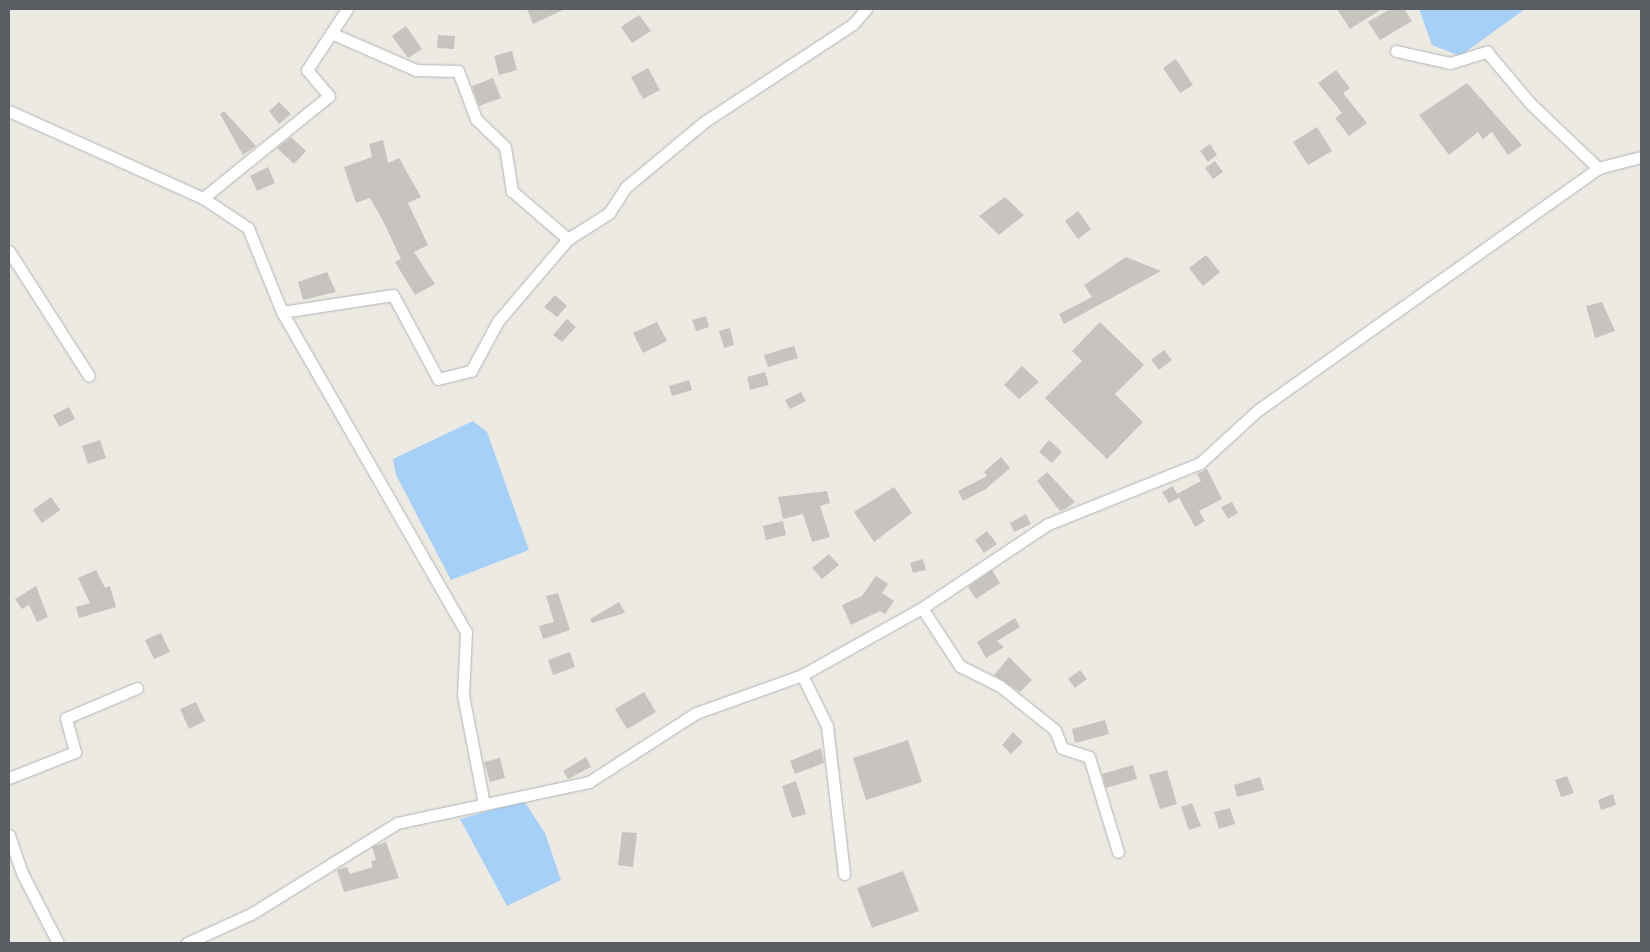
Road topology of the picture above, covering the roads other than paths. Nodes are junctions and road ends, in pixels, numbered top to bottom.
1 (346, 9) edge
2 (866, 9) edge
3 (331, 33) junction
4 (1396, 51) dead end
5 (9, 111) edge
6 (1641, 157) edge
7 (1598, 168) junction
8 (203, 198) junction
9 (568, 238) junction
10 (9, 251) edge
11 (282, 312) junction
12 (89, 376) dead end
13 (922, 608) junction
14 (802, 675) junction
15 (137, 688) dead end
16 (9, 778) edge
17 (484, 804) junction
18 (9, 835) edge
19 (1118, 852) dead end
20 (844, 874) dead end
21 (58, 943) edge
22 (187, 943) edge

1 - 3 street
2 - 9 street
3 - 8 street
3 - 9 street
4 - 7 street
5 - 8 street
6 - 7 street
7 - 13 street
8 - 11 street
9 - 11 street
10 - 12 street
11 - 17 street
13 - 14 street
13 - 19 street
14 - 17 street
14 - 20 street
15 - 16 street
17 - 22 street
18 - 21 street

